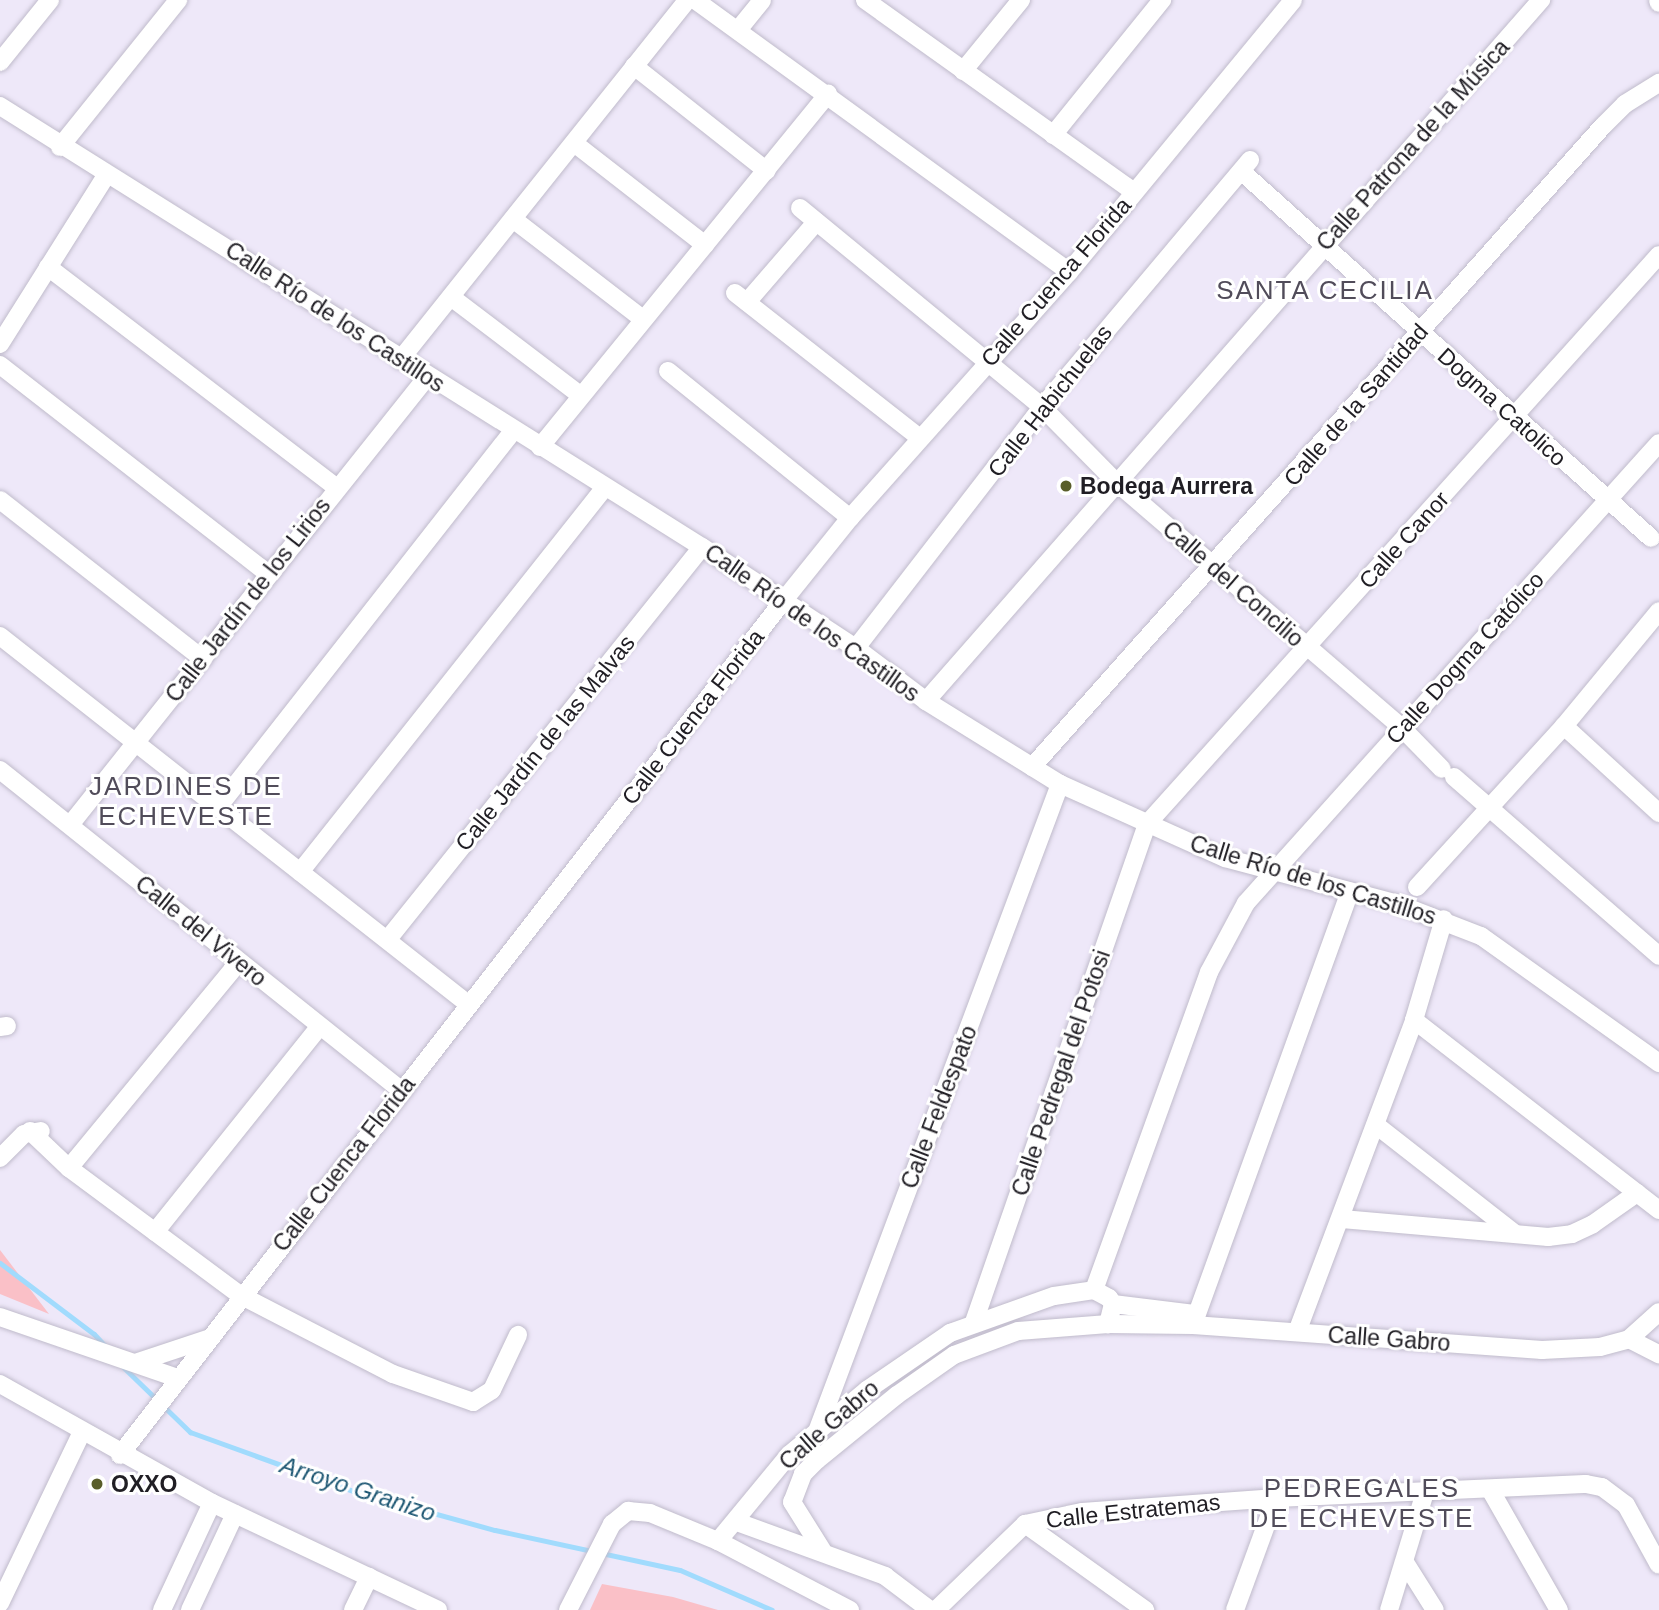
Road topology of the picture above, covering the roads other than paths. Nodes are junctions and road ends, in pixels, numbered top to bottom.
1 (50, 0) edge
2 (178, 0) edge
3 (687, 0) edge
4 (695, 0) edge
5 (762, 0) edge
6 (864, 0) edge
7 (1021, 0) edge
8 (1162, 0) edge
9 (1293, 0) edge
10 (1541, 0) edge
11 (888, 7) edge
12 (738, 30) junction
13 (0, 62) edge
14 (634, 66) junction
15 (964, 71) junction
16 (1659, 83) edge
17 (828, 94) junction
18 (0, 106) edge
19 (1053, 135) junction
20 (574, 143) junction
21 (60, 147) junction
22 (1246, 165) joint
23 (766, 171) junction
24 (106, 176) junction
25 (1134, 192) junction
26 (800, 208) dead end
27 (513, 219) junction
28 (816, 222) junction
29 (1322, 245) junction
30 (705, 246) junction
31 (1659, 255) edge
32 (48, 267) junction
33 (1069, 272) junction
34 (451, 297) junction
35 (643, 319) junction
36 (1420, 333) junction
37 (0, 344) edge
38 (400, 360) junction
39 (988, 361) junction
40 (0, 365) edge
41 (668, 371) dead end
42 (426, 377) junction
43 (579, 394) junction
44 (1042, 407) junction
45 (1513, 417) junction
46 (514, 430) junction
47 (920, 438) junction
48 (1659, 443) edge
49 (540, 447) junction
50 (1115, 481) junction
51 (336, 487) junction
52 (604, 489) junction
53 (0, 500) edge
54 (1607, 501) junction
55 (850, 518) junction
56 (1651, 538) dead end
57 (702, 547) junction
58 (1214, 566) junction
59 (268, 574) junction
60 (784, 600) junction
61 (1659, 611) edge
62 (0, 636) edge
63 (856, 648) junction
64 (1307, 648) junction
65 (203, 659) junction
66 (926, 701) junction
67 (1564, 726) junction
68 (1402, 728) junction
69 (138, 741) junction
70 (1032, 767) junction
71 (0, 770) edge
72 (1060, 784) junction
73 (219, 806) junction
74 (1493, 806) junction
75 (1659, 813) edge
76 (1147, 824) junction
77 (70, 825) junction
78 (300, 872) junction
79 (1271, 872) junction
80 (1417, 887) dead end
81 (1350, 892) junction
82 (1444, 919) junction
83 (388, 939) junction
84 (1659, 956) edge
85 (239, 962) junction
86 (468, 1004) junction
87 (1414, 1020) junction
88 (319, 1027) junction
89 (1659, 1063) edge
90 (401, 1091) junction
91 (1376, 1125) junction
92 (27, 1132) junction
93 (0, 1135) edge
94 (0, 1158) edge
95 (72, 1164) junction
96 (1637, 1194) junction
97 (1659, 1210) edge
98 (1342, 1219) junction
99 (155, 1233) junction
100 (1514, 1233) junction
101 (1094, 1290) junction
102 (240, 1295) junction
103 (1113, 1304) junction
104 (1659, 1312) edge
105 (1, 1317) edge
106 (1194, 1320) junction
107 (974, 1322) junction
108 (1108, 1324) junction
109 (1297, 1332) junction
110 (518, 1335) dead end
111 (207, 1339) junction
112 (1629, 1339) junction
113 (1659, 1354) edge
114 (133, 1360) junction
115 (177, 1378) junction
116 (0, 1384) edge
117 (817, 1431) junction
118 (82, 1432) junction
119 (120, 1455) junction
120 (1491, 1491) junction
121 (1425, 1492) junction
122 (1276, 1498) junction
123 (212, 1503) junction
124 (235, 1514) junction
125 (737, 1522) junction
126 (1025, 1524) junction
127 (718, 1541) junction
128 (822, 1550) junction
129 (1406, 1564) junction
130 (1659, 1565) edge
131 (369, 1577) junction
132 (0, 1603) edge
133 (162, 1610) edge
134 (190, 1610) edge
135 (353, 1610) edge
136 (438, 1610) edge
137 (568, 1610) edge
138 (850, 1610) edge
139 (930, 1610) edge
140 (936, 1610) edge
141 (1144, 1610) edge
142 (1235, 1610) edge
143 (1389, 1610) edge
144 (1435, 1610) edge
145 (1559, 1610) edge

1 - 13 street
2 - 21 street
3 - 14 street
4 - 12 street
5 - 12 street
6 - 11 street
7 - 15 street
8 - 19 street
9 - 25 street, Calle Cuenca Florida
10 - 29 street, Calle Patrona de la Música
11 - 15 street
12 - 17 street
14 - 20 street
14 - 23 street
15 - 19 street
16 - 36 street, Calle de la Santidad
17 - 23 street
17 - 33 street
18 - 21 street, Calle Río de los Castillos
19 - 25 street
20 - 27 street
20 - 30 street
21 - 24 street, Calle Río de los Castillos
22 - 29 street, Dogma Catolico
22 - 44 street, Calle Habichuelas
23 - 30 street
24 - 32 street
24 - 38 street, Calle Río de los Castillos
25 - 33 street, Calle Cuenca Florida
26 - 28 street, Calle del Concilio
27 - 34 street
27 - 35 street
28 - 39 street, Calle del Concilio
28 - 47 street
29 - 36 street, Dogma Catolico
29 - 50 street, Calle Patrona de la Música
30 - 35 street
31 - 45 street, Calle Canor
32 - 37 street
32 - 51 street
33 - 39 street, Calle Cuenca Florida
34 - 38 street
34 - 43 street
35 - 43 street
36 - 45 street, Dogma Catolico
36 - 58 street, Calle de la Santidad
38 - 42 street, Calle Río de los Castillos
39 - 44 street, Calle del Concilio
39 - 47 street, Calle Cuenca Florida
40 - 59 street
41 - 55 street
42 - 46 street, Calle Río de los Castillos
42 - 51 street, Calle Jardín de los Lirios
43 - 49 street
44 - 50 street, Calle del Concilio
44 - 63 street, Calle Habichuelas
45 - 54 street, Dogma Catolico
45 - 64 street, Calle Canor
46 - 49 street, Calle Río de los Castillos
46 - 73 street
47 - 55 street, Calle Cuenca Florida
48 - 54 street, Calle Dogma Católico
49 - 52 street, Calle Río de los Castillos
50 - 58 street, Calle del Concilio
50 - 66 street, Calle Patrona de la Música
51 - 59 street, Calle Jardín de los Lirios
52 - 57 street, Calle Río de los Castillos
52 - 78 street
53 - 65 street
54 - 56 street, Dogma Catolico
54 - 68 street, Calle Dogma Católico
55 - 60 street, Calle Cuenca Florida
57 - 60 street, Calle Río de los Castillos
57 - 83 street, Calle Jardín de las Malvas
58 - 64 street, Calle del Concilio
58 - 70 street, Calle de la Santidad
59 - 65 street, Calle Jardín de los Lirios
60 - 63 street, Calle Río de los Castillos
60 - 86 street, Calle Cuenca Florida
61 - 67 street
62 - 69 street
63 - 66 street, Calle Río de los Castillos
64 - 68 street, Calle del Concilio
64 - 76 street, Calle Canor
65 - 69 street, Calle Jardín de los Lirios
66 - 70 street, Calle Río de los Castillos
67 - 74 street
67 - 75 street
68 - 74 street, Calle del Concilio
68 - 79 street, Calle Dogma Católico
69 - 73 street
69 - 77 street, Calle Jardín de los Lirios
70 - 72 street, Calle Río de los Castillos
71 - 77 street, Calle del Vivero
72 - 76 street, Calle Río de los Castillos
72 - 117 street, Calle Feldespato
73 - 78 street
74 - 80 street
74 - 84 street, Calle del Concilio
76 - 79 street, Calle Río de los Castillos
76 - 107 street, Calle Pedregal del Potosi
77 - 85 street, Calle del Vivero
78 - 83 street
79 - 81 street, Calle Río de los Castillos
79 - 101 street, Calle Dogma Católico
81 - 82 street, Calle Río de los Castillos
81 - 106 street
82 - 87 street
82 - 89 street, Calle Río de los Castillos
83 - 86 street
85 - 88 street, Calle del Vivero
85 - 95 street
86 - 90 street, Calle Cuenca Florida
87 - 91 street
87 - 96 street
88 - 90 street, Calle del Vivero
88 - 99 street
90 - 102 street, Calle Cuenca Florida
91 - 98 street
91 - 100 street
92 - 93 street
92 - 94 street
92 - 95 street
95 - 99 street
96 - 97 street
96 - 100 street
98 - 100 street
98 - 109 street
99 - 102 street
101 - 103 street, Calle Gabro
101 - 107 street, Calle Gabro
102 - 110 street
102 - 111 street, Calle Cuenca Florida
103 - 106 street, Calle Gabro
103 - 108 street
104 - 112 street, Calle Gabro
105 - 114 street
106 - 108 street, Calle Gabro
106 - 109 street, Calle Gabro
107 - 117 street, Calle Gabro
108 - 128 street, Calle Gabro
109 - 112 street, Calle Gabro
111 - 114 street
111 - 115 street, Calle Cuenca Florida
112 - 113 street
114 - 115 street
115 - 119 street, Calle Cuenca Florida
116 - 118 street
117 - 125 street, Calle Gabro
118 - 119 street
118 - 132 street
119 - 123 street
120 - 121 street, Calle Estratemas
120 - 130 street, Calle Estratemas
120 - 145 street
121 - 122 street, Calle Estratemas
121 - 129 street
122 - 126 street, Calle Estratemas
122 - 142 street
123 - 124 street
123 - 133 street
124 - 131 street
124 - 134 street
125 - 127 street, Calle Gabro
125 - 128 street
126 - 140 street, Calle Estratemas
126 - 141 street
127 - 137 street
127 - 138 street
128 - 139 street
129 - 143 street
129 - 144 street
131 - 135 street
131 - 136 street

